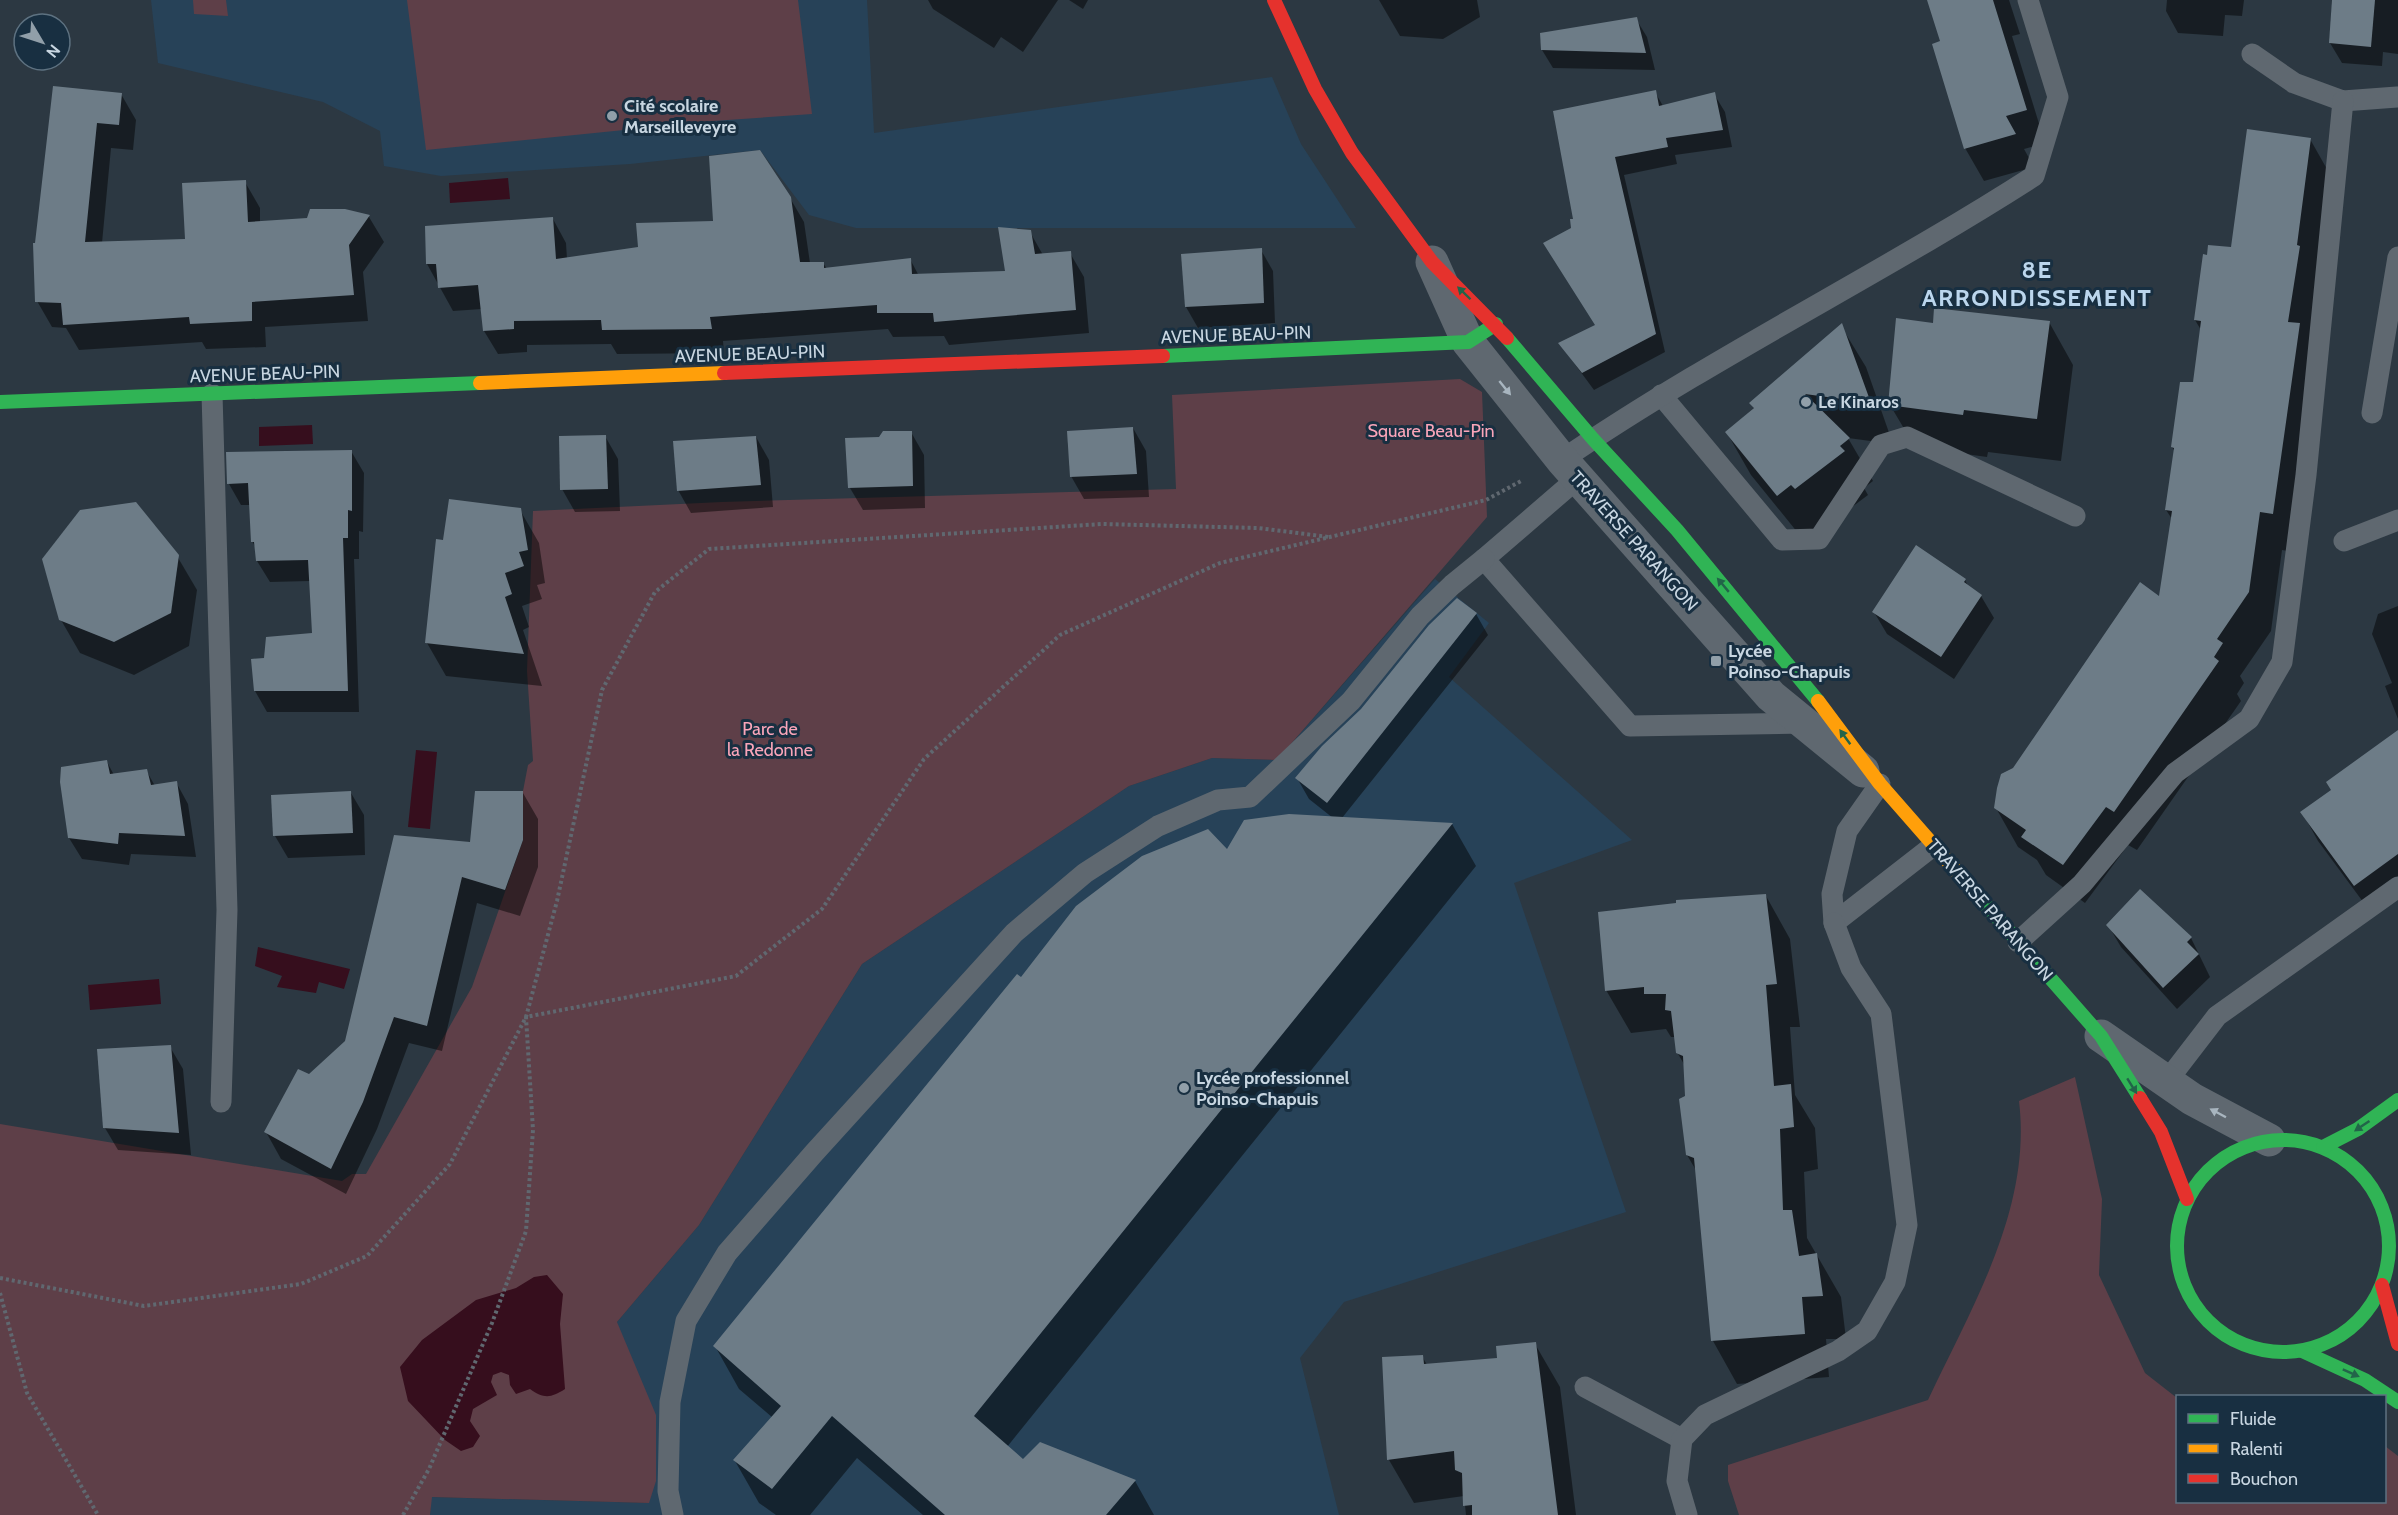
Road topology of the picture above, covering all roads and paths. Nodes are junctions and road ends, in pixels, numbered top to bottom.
1 (1274, 0) edge
2 (2028, 0) edge
3 (2252, 54) dead end
4 (2397, 97) edge
5 (2343, 101) junction
6 (2398, 256) edge
7 (1432, 262) junction
8 (1496, 324) junction
9 (1468, 342) junction
10 (2390, 355) edge
11 (212, 394) junction
12 (1661, 396) junction
13 (0, 402) edge
14 (2372, 413) dead end
15 (1593, 439) junction
16 (1570, 469) junction
17 (1486, 500) dead end
18 (2075, 516) dead end
19 (2398, 520) edge
20 (1329, 537) junction
21 (2344, 541) dead end
22 (1485, 559) junction
23 (1804, 723) junction
24 (1880, 784) junction
25 (1933, 846) junction
26 (2398, 887) edge
27 (1834, 923) junction
28 (2018, 942) junction
29 (526, 1017) junction
30 (2101, 1036) junction
31 (2167, 1081) junction
32 (2398, 1100) edge
33 (222, 1102) dead end
34 (2269, 1140) junction
35 (2323, 1147) junction
36 (2187, 1199) junction
37 (0, 1278) edge
38 (2382, 1285) junction
39 (0, 1293) edge
40 (2398, 1344) edge
41 (2302, 1351) junction
42 (1585, 1387) dead end
43 (2398, 1402) edge
44 (1682, 1439) junction
45 (98, 1515) edge
46 (403, 1515) edge
47 (673, 1515) edge
48 (1687, 1515) edge

1 - 7 street, TRAVERSE PARANGON
2 - 12 lane
3 - 5 lane
4 - 5 lane
5 - 28 lane
6 - 10 lane
8 -> 7 street, TRAVERSE PARANGON
7 - 9 street, TRAVERSE PARANGON
8 - 9 street
8 - 15 street, TRAVERSE PARANGON
9 - 11 street, AVENUE BEAU-PIN
9 -> 16 street, TRAVERSE PARANGON
10 - 14 lane
11 - 13 street, AVENUE BEAU-PIN
11 - 33 lane
12 - 15 lane
12 - 18 lane
15 - 16 lane
24 -> 15 street, TRAVERSE PARANGON
16 - 22 lane
16 - 23 street, TRAVERSE PARANGON
17 - 20 path
19 - 21 lane
20 - 29 path
20 - 29 path
22 - 23 lane
22 - 47 lane
23 - 24 street, TRAVERSE PARANGON
24 - 25 street, TRAVERSE PARANGON
24 - 27 lane
25 - 27 lane
25 - 28 street, TRAVERSE PARANGON
26 - 31 lane
27 - 44 lane
28 - 30 street, TRAVERSE PARANGON
29 - 37 path
29 - 46 path
30 - 31 street, TRAVERSE PARANGON
30 -> 36 street, TRAVERSE PARANGON
34 -> 31 street, TRAVERSE PARANGON
32 -> 35 street
34 - 35 street
34 - 36 street
35 - 38 street
36 - 41 street
38 - 40 street
38 - 41 street
39 - 45 path
41 -> 43 street
42 - 44 lane
44 - 48 lane

